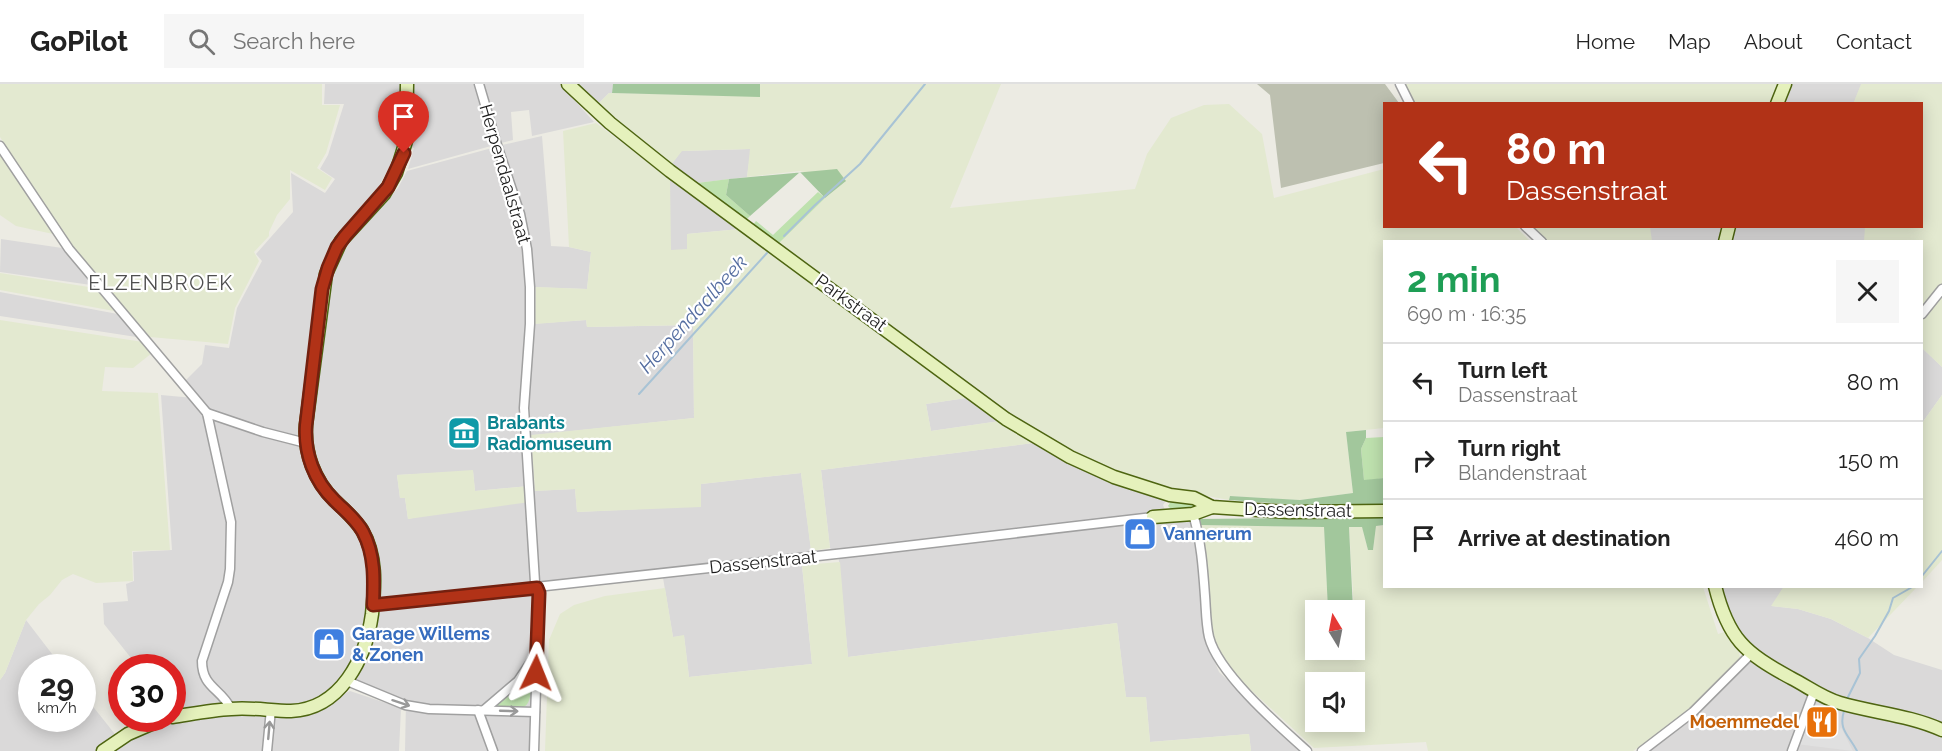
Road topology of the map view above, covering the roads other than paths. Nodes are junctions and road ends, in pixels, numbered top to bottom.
1 (407, 84) edge
2 (479, 84) edge
3 (568, 84) edge
4 (1400, 84) edge
5 (1785, 84) edge
6 (1409, 102) edge
7 (1778, 102) edge
8 (0, 146) edge
9 (1527, 228) edge
10 (1540, 240) edge
11 (1942, 289) edge
12 (1923, 313) edge
13 (207, 413) junction
14 (306, 443) junction
15 (1166, 504) junction
16 (1196, 509) junction
17 (1383, 511) edge
18 (1153, 517) joint
19 (537, 588) junction
20 (1717, 588) edge
21 (373, 605) junction
22 (537, 653) junction
23 (1751, 654) junction
24 (347, 681) junction
25 (1814, 692) junction
26 (231, 709) junction
27 (271, 709) junction
28 (481, 710) junction
29 (535, 712) junction
30 (186, 715) edge
31 (1942, 730) edge
32 (133, 732) edge
33 (103, 751) edge
34 (267, 751) edge
35 (493, 751) edge
36 (534, 751) edge
37 (1307, 751) edge
38 (1642, 751) edge
39 (1792, 751) edge

1 - 14 street
2 - 19 street, Herpendaalstraat
3 - 15 street, Parkstraat
4 - 6 street
5 - 7 street
8 - 13 street
9 - 10 street
11 - 12 street
13 - 14 street
13 - 26 street
14 - 21 street
15 - 16 street
15 - 16 street
15 - 18 street, Dassenstraat
16 - 17 street, Dassenstraat
16 - 37 street
18 - 19 street, Dassenstraat
19 - 21 street, Dassenstraat
19 - 22 street, Herpendaalstraat
20 - 23 street
21 - 24 street
22 - 28 street
22 - 29 street, Herpendaalstraat
23 - 25 street
23 - 38 street
24 - 27 street
24 -> 28 street
25 - 31 street
25 - 39 street
26 - 27 street
26 - 30 street
34 -> 27 street
28 -> 29 street
28 - 35 street
29 - 36 street, Herpendaalstraat
32 - 33 street

